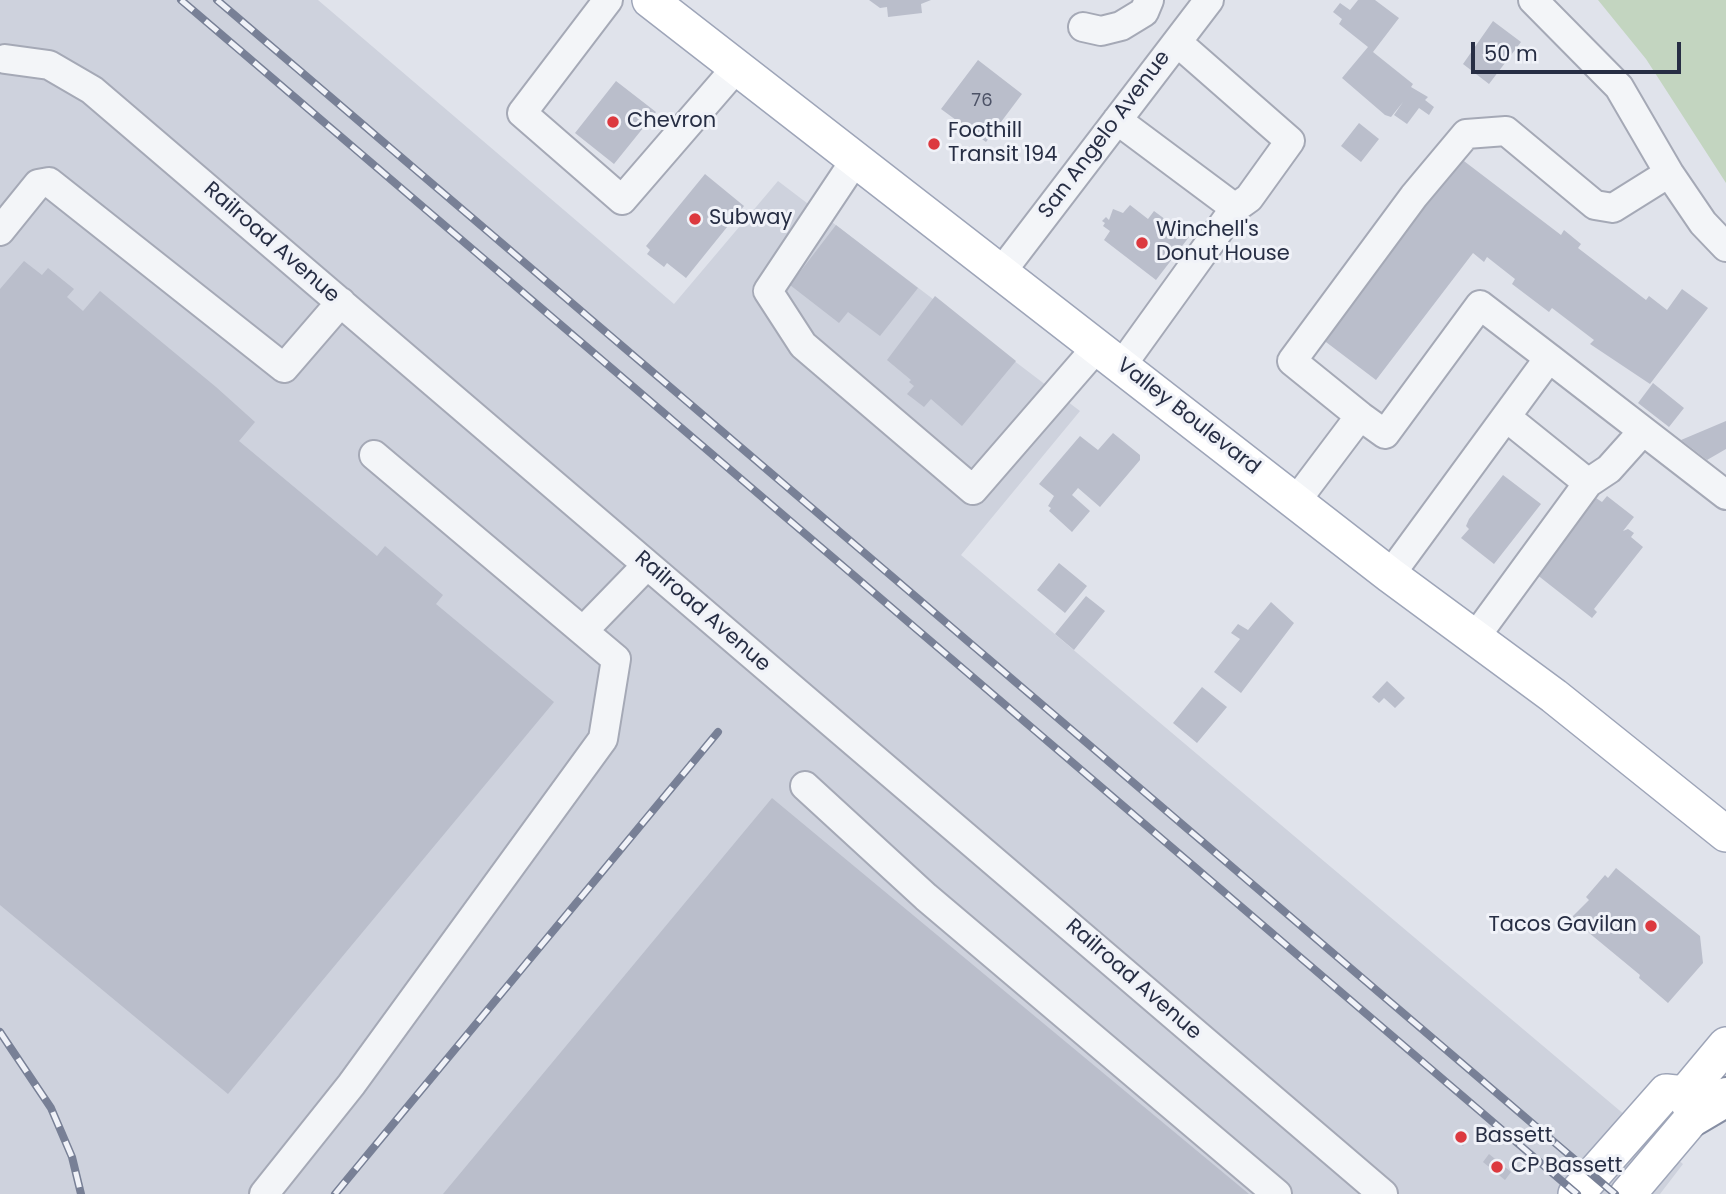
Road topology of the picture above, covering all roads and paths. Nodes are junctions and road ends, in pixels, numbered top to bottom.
1 (608, 0) edge
2 (650, 0) edge
3 (1149, 0) edge
4 (1209, 0) edge
5 (1533, 0) edge
6 (1083, 27) dead end
7 (1177, 42) junction
8 (2, 57) edge
9 (737, 67) junction
10 (1117, 120) junction
11 (856, 159) junction
12 (1669, 173) junction
13 (1235, 208) junction
14 (0, 231) edge
15 (1726, 247) edge
16 (1002, 271) junction
17 (341, 302) junction
18 (1110, 356) junction
19 (1549, 358) junction
20 (1360, 416) junction
21 (1506, 418) junction
22 (1643, 430) junction
23 (374, 455) dead end
24 (1588, 482) junction
25 (1726, 495) edge
26 (1296, 501) junction
27 (647, 565) junction
28 (1390, 575) junction
29 (583, 631) junction
30 (1476, 636) junction
31 (805, 786) dead end
32 (1726, 834) edge
33 (1726, 1045) edge
34 (1726, 1097) edge
35 (1689, 1105) junction
36 (264, 1194) edge
37 (1277, 1194) edge
38 (1383, 1194) edge
39 (1576, 1194) edge
40 (1628, 1194) edge

1 - 9 street
2 - 9 main road, Valley Boulevard
3 - 6 street
4 - 7 street, San Angelo Avenue
5 - 12 street
7 - 10 street, San Angelo Avenue
7 - 13 street
8 - 17 street, Railroad Avenue
9 - 11 main road, Valley Boulevard
10 - 13 street
10 - 16 street, San Angelo Avenue
11 - 16 main road, Valley Boulevard
11 - 18 street
12 - 15 street
12 - 20 street
13 - 18 street
14 - 17 street
16 - 18 main road, Valley Boulevard
17 - 27 street, Railroad Avenue
18 - 26 main road, Valley Boulevard
19 - 20 street
19 - 21 street
19 - 22 street
20 - 26 street
21 - 24 street
21 - 28 street
22 - 24 street
22 - 25 street
23 - 29 street
24 - 30 street
26 - 28 main road, Valley Boulevard
27 - 29 street
27 - 38 street, Railroad Avenue
28 - 30 main road, Valley Boulevard
29 - 36 street
30 - 32 main road, Valley Boulevard
31 - 37 street
33 - 35 main road
34 - 35 highway
35 - 39 main road
35 - 40 main road

